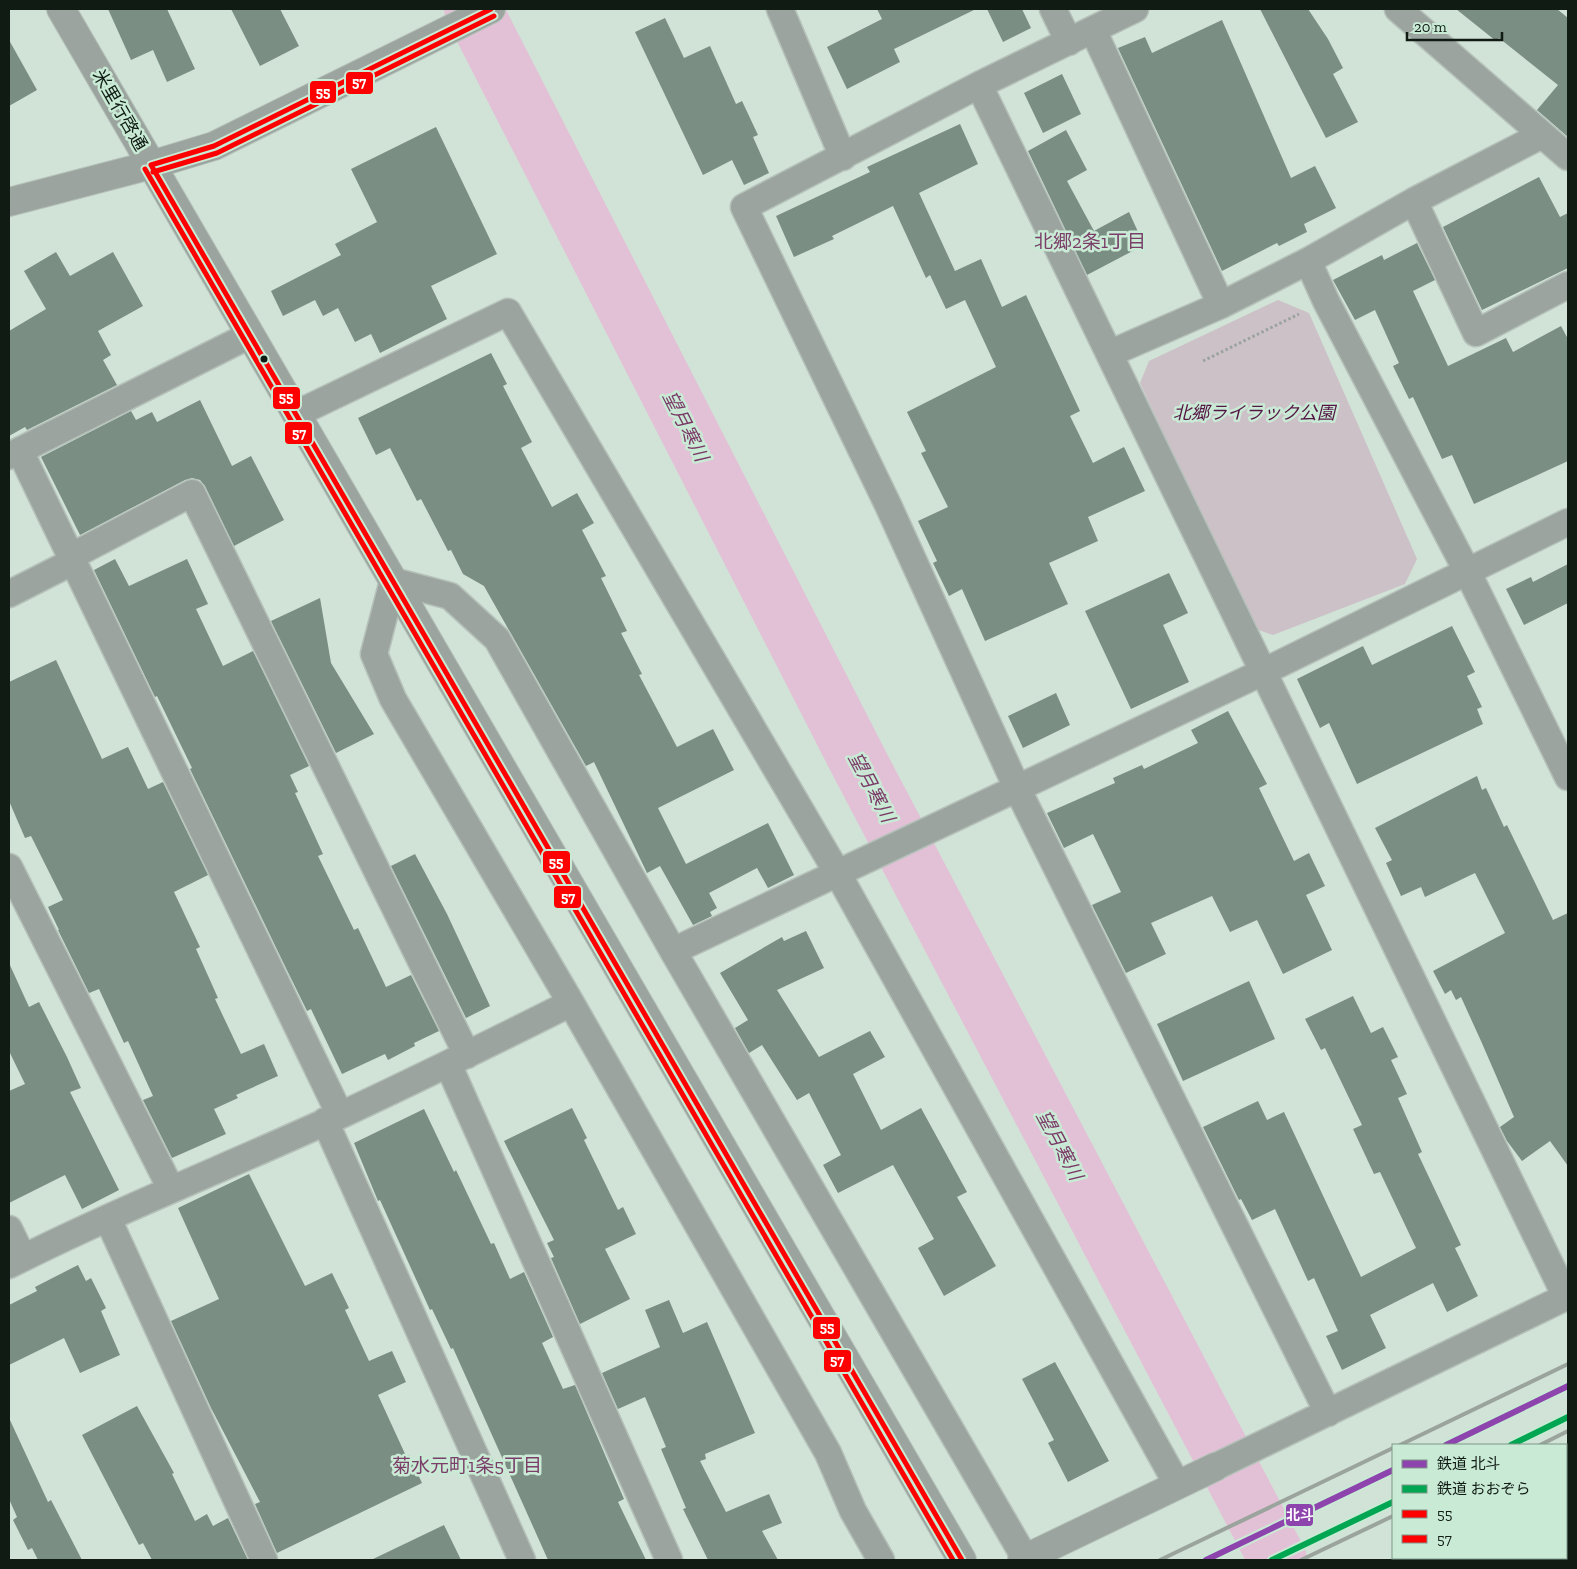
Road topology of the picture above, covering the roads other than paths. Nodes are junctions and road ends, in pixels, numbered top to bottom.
1 (61, 9) edge
2 (491, 9) edge
3 (780, 9) edge
4 (1053, 9) edge
5 (1136, 9) edge
6 (1398, 9) edge
7 (1093, 30) junction
8 (1068, 42) junction
9 (979, 85) junction
10 (1542, 135) junction
11 (843, 157) junction
12 (1568, 157) edge
13 (151, 166) junction
14 (1414, 201) junction
15 (9, 202) edge
16 (1308, 260) junction
17 (1568, 285) edge
18 (1221, 305) junction
19 (250, 335) junction
20 (1111, 353) junction
21 (296, 414) junction
22 (14, 454) edge
23 (1568, 522) edge
24 (73, 558) junction
25 (1468, 573) junction
26 (393, 581) junction
27 (9, 594) edge
28 (1263, 672) junction
29 (1568, 776) edge
30 (1017, 788) junction
31 (9, 867) edge
32 (838, 874) junction
33 (673, 951) junction
34 (571, 1003) junction
35 (457, 1060) junction
36 (332, 1118) junction
37 (171, 1189) junction
38 (108, 1219) junction
39 (9, 1228) edge
40 (16, 1261) edge
41 (1567, 1296) edge
42 (1328, 1413) junction
43 (1215, 1466) joint
44 (1177, 1484) junction
45 (1023, 1559) edge
46 (264, 1560) edge
47 (522, 1560) edge
48 (669, 1560) edge
49 (881, 1560) edge
50 (962, 1560) edge

1 - 13 street, 米里行啓通
2 - 13 street
3 - 11 street
4 - 8 street
5 - 7 street
6 - 10 street
7 - 8 street
7 - 18 street
8 - 9 street
9 - 11 street
9 - 20 street
10 - 12 street
10 - 14 street
11 - 30 street
13 - 15 street
13 - 19 street, 米里行啓通
14 - 16 street
14 - 17 street
16 - 18 street
16 - 25 street
18 - 20 street
19 - 21 street, 米里行啓通
19 - 22 street
20 - 28 street
21 - 26 street, 米里行啓通
21 - 32 street
22 - 24 street
23 - 25 street
24 - 27 street
24 - 35 street
24 - 36 street
25 - 28 street
25 - 29 street
26 - 33 street
26 - 34 street
26 - 50 street, 米里行啓通
28 - 30 street
28 - 41 street
30 - 32 street
30 - 42 street
31 - 37 street
32 - 33 street
32 - 44 street
33 - 45 street
34 - 35 street
34 - 49 street
35 - 36 street
35 - 48 street
36 - 37 street
36 - 47 street
37 - 38 street
38 - 40 street
38 - 46 street
39 - 40 street
41 - 42 street
42 - 43 street
43 - 44 street
44 - 45 street

